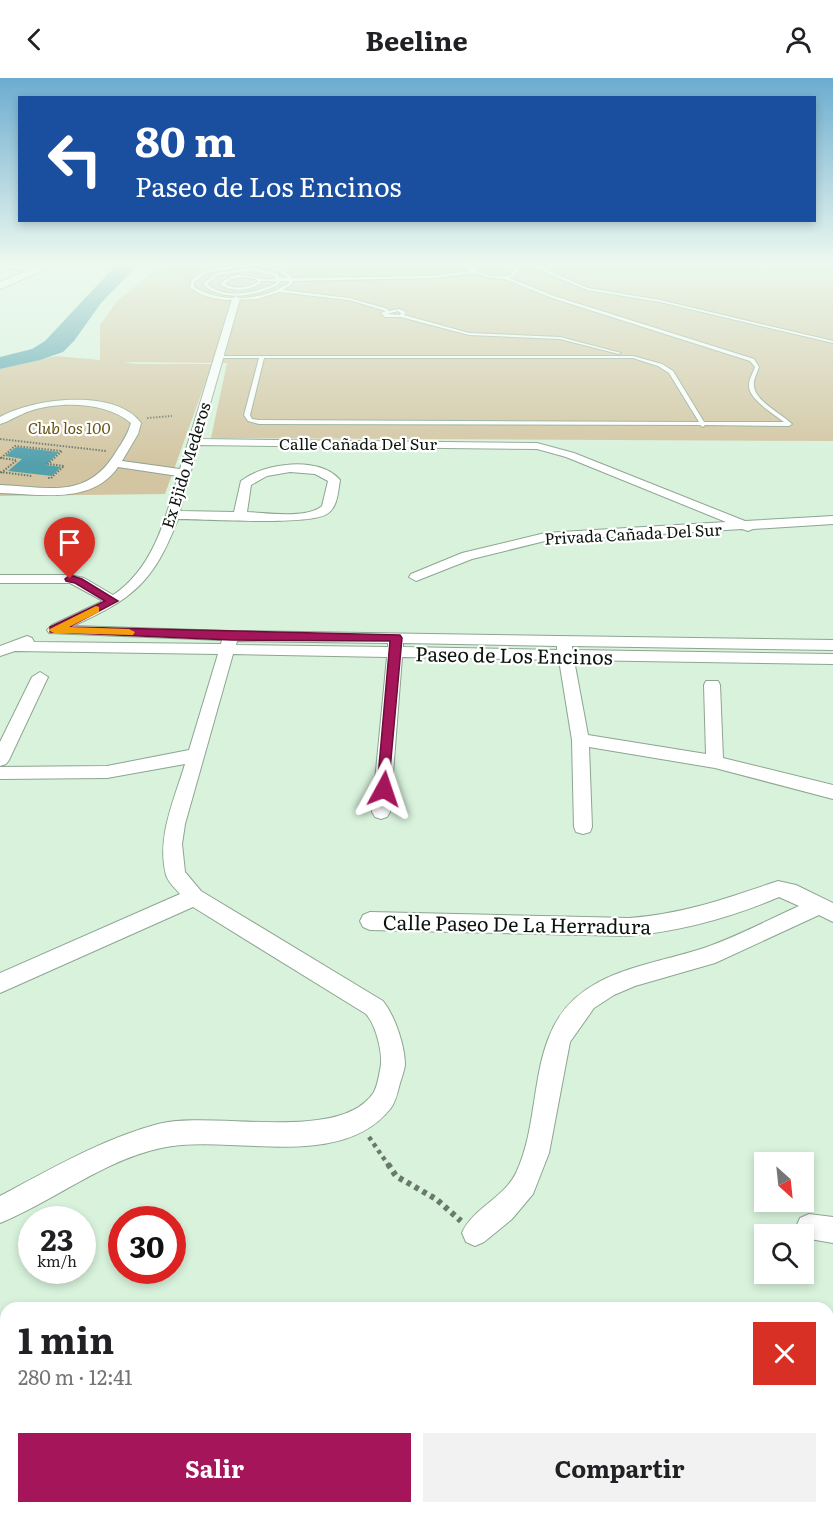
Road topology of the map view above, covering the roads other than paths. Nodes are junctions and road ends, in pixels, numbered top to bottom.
1 (226, 330) edge
2 (451, 330) edge
3 (657, 330) edge
4 (783, 330) edge
5 (833, 342) edge
6 (217, 357) junction
7 (262, 357) junction
8 (633, 357) junction
9 (0, 421) edge
10 (703, 425) junction
11 (193, 442) junction
12 (115, 463) junction
13 (185, 473) junction
14 (0, 489) edge
15 (173, 515) junction
16 (240, 516) junction
17 (833, 520) edge
18 (748, 527) junction
19 (416, 577) dead end
20 (0, 579) edge
21 (113, 601) junction
22 (54, 630) junction
23 (230, 643) junction
24 (396, 645) junction
25 (833, 645) edge
26 (16, 646) junction
27 (565, 647) junction
28 (0, 651) edge
29 (833, 659) edge
30 (40, 677) dead end
31 (712, 685) dead end
32 (580, 740) junction
33 (197, 755) junction
34 (0, 760) edge
35 (715, 762) junction
36 (0, 773) edge
37 (833, 792) edge
38 (381, 812) dead end
39 (583, 827) dead end
40 (194, 897) junction
41 (826, 910) edge
42 (370, 921) dead end
43 (0, 982) edge
44 (0, 1210) edge
45 (475, 1233) road end

1 - 6 street, Ex Ejido Mederos
2 - 8 lane
3 - 10 lane
4 - 5 lane
6 - 7 lane
6 - 11 street, Ex Ejido Mederos
7 - 8 lane
7 - 10 lane
8 - 10 lane
9 - 12 street
11 - 13 street, Ex Ejido Mederos
11 - 18 street, Calle Cañada Del Sur
12 - 13 street
12 - 14 street
13 - 15 street, Ex Ejido Mederos
15 - 16 street
15 - 21 street, Ex Ejido Mederos
16 - 16 street
17 - 18 street
18 - 19 street, Privada Cañada Del Sur
20 - 21 street
21 - 22 street, Ex Ejido Mederos
22 - 23 street, Paseo de Los Encinos
22 - 26 street, Ex Ejido Mederos
23 - 24 street, Paseo de Los Encinos
23 - 26 street, Paseo de Los Encinos
23 - 33 street
24 - 27 street, Paseo de Los Encinos
24 - 38 street
25 - 27 street, Paseo de Los Encinos
26 - 28 street, Ex Ejido Mederos
27 - 29 street, Paseo de Los Encinos
27 - 32 street
30 - 34 street
31 - 35 street
32 - 35 street
32 - 39 street
33 - 36 street
33 - 40 street
35 - 37 street
40 - 43 street
40 - 44 street
41 - 42 street, Calle Paseo De La Herradura
41 - 45 street

